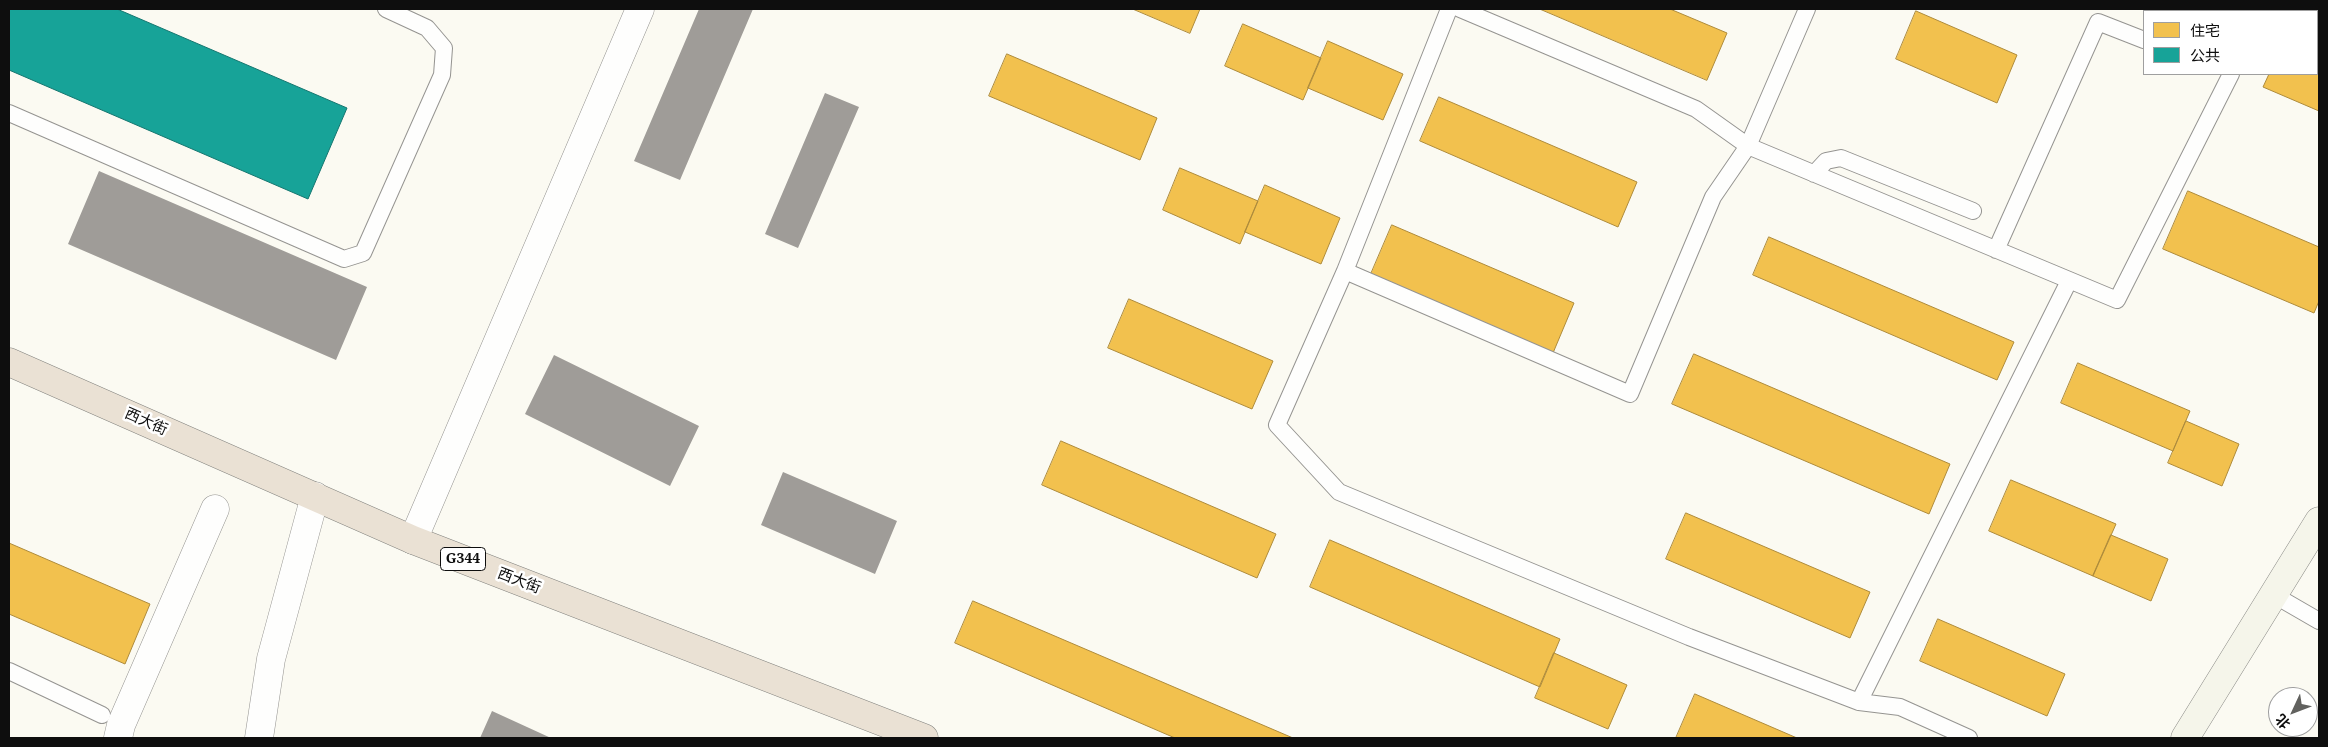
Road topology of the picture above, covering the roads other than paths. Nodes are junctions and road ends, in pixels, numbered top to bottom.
1 (386, 9) edge
2 (640, 9) edge
3 (1449, 9) edge
4 (1460, 9) edge
5 (1807, 9) edge
6 (1488, 14) edge
7 (2143, 40) edge
8 (2229, 75) edge
9 (9, 113) edge
10 (1748, 146) junction
11 (1814, 174) junction
12 (1973, 211) dead end
13 (1996, 250) junction
14 (1346, 271) junction
15 (2069, 281) junction
16 (9, 362) edge
17 (315, 496) junction
18 (215, 509) dead end
19 (2319, 521) edge
20 (413, 540) junction
21 (2274, 595) junction
22 (2319, 621) edge
23 (9, 671) edge
24 (1859, 702) junction
25 (102, 715) dead end
26 (118, 738) edge
27 (259, 738) edge
28 (924, 738) edge
29 (1969, 738) edge
30 (2185, 738) edge

1 - 9 lane
2 - 20 street
3 - 14 lane
4 - 6 lane
5 - 10 lane
6 - 10 lane
7 - 13 lane
8 - 15 lane
10 - 11 lane
10 - 14 lane
11 - 12 lane
11 - 13 lane
13 - 15 lane
14 - 24 lane
15 - 24 lane
16 - 17 highway, 西大街 / G344
17 - 20 highway, 西大街 / G344
17 - 27 street
18 - 26 street
19 - 21 street
20 - 28 highway, 西大街 / G344
21 - 22 lane
21 - 30 street
23 - 25 lane
24 - 29 lane

